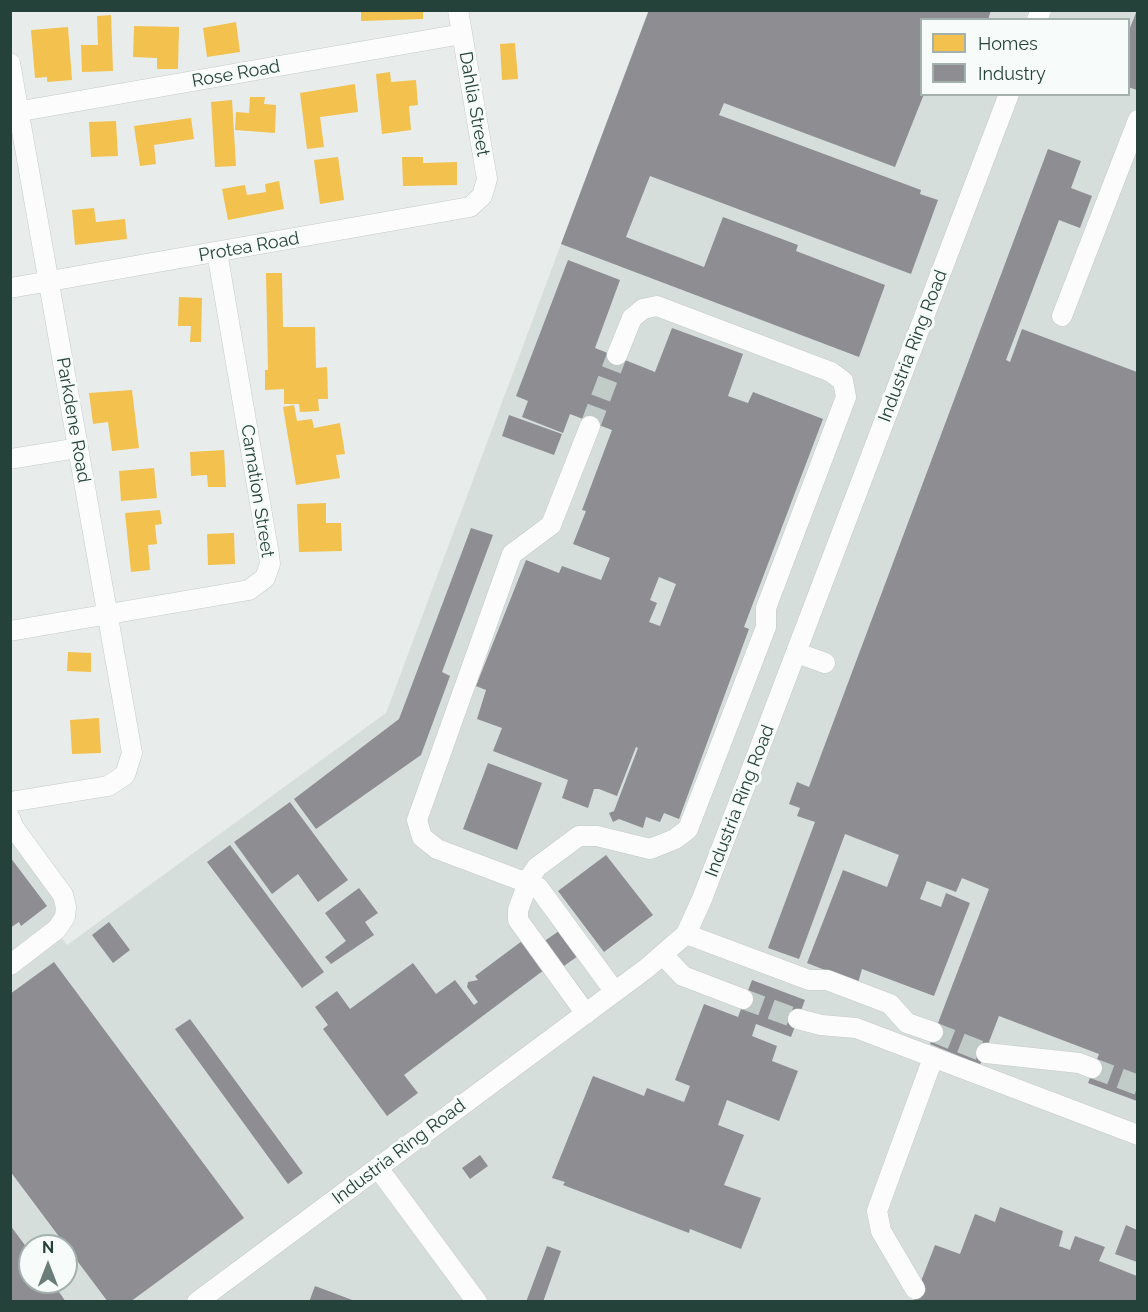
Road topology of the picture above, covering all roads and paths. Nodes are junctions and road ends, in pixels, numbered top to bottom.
1 (458, 10) edge
2 (462, 34) junction
3 (10, 63) edge
4 (1008, 96) edge
5 (15, 112) edge
6 (1137, 120) edge
7 (482, 196) joint
8 (217, 252) junction
9 (48, 281) junction
10 (10, 288) edge
11 (1062, 316) dead end
12 (617, 355) tunnel mouth
13 (590, 426) tunnel mouth
14 (78, 448) junction
15 (10, 459) edge
16 (107, 615) junction
17 (10, 631) edge
18 (797, 652) junction
19 (825, 663) dead end
20 (10, 802) edge
21 (10, 818) edge
22 (528, 883) junction
23 (686, 934) junction
24 (663, 955) junction
25 (10, 965) edge
26 (615, 992) junction
27 (743, 999) tunnel mouth
28 (586, 1014) junction
29 (798, 1019) tunnel mouth
30 (933, 1032) tunnel mouth
31 (987, 1053) tunnel mouth
32 (933, 1058) junction
33 (1092, 1068) tunnel mouth
34 (1137, 1135) edge
35 (378, 1168) junction
36 (915, 1289) dead end
37 (197, 1302) edge
38 (477, 1302) edge

1 - 2 street, Dahlia Street
2 - 5 street, Rose Road
2 - 7 street, Dahlia Street
3 - 5 street, Parkdene Road
4 - 18 street, Industria Ring Road
5 - 9 street, Parkdene Road
6 - 11 street
7 - 8 street, Protea Road
8 - 9 street, Protea Road
8 - 16 street, Carnation Street
9 - 10 street, Protea Road
9 - 14 street, Parkdene Road
12 - 22 street
13 - 22 street
14 - 15 street
14 - 16 street, Parkdene Road
16 - 17 street, Carnation Street
16 - 20 street, Parkdene Road
18 - 19 street
18 - 23 street, Industria Ring Road
21 - 25 street
22 - 26 street
22 - 28 street
23 - 24 street, Industria Ring Road
23 - 30 street
24 - 26 street, Industria Ring Road
24 - 27 street
26 - 28 street, Industria Ring Road
28 - 35 street, Industria Ring Road
29 - 32 street
31 - 33 street
32 - 34 street
32 - 36 street
35 - 37 street, Industria Ring Road
35 - 38 street

